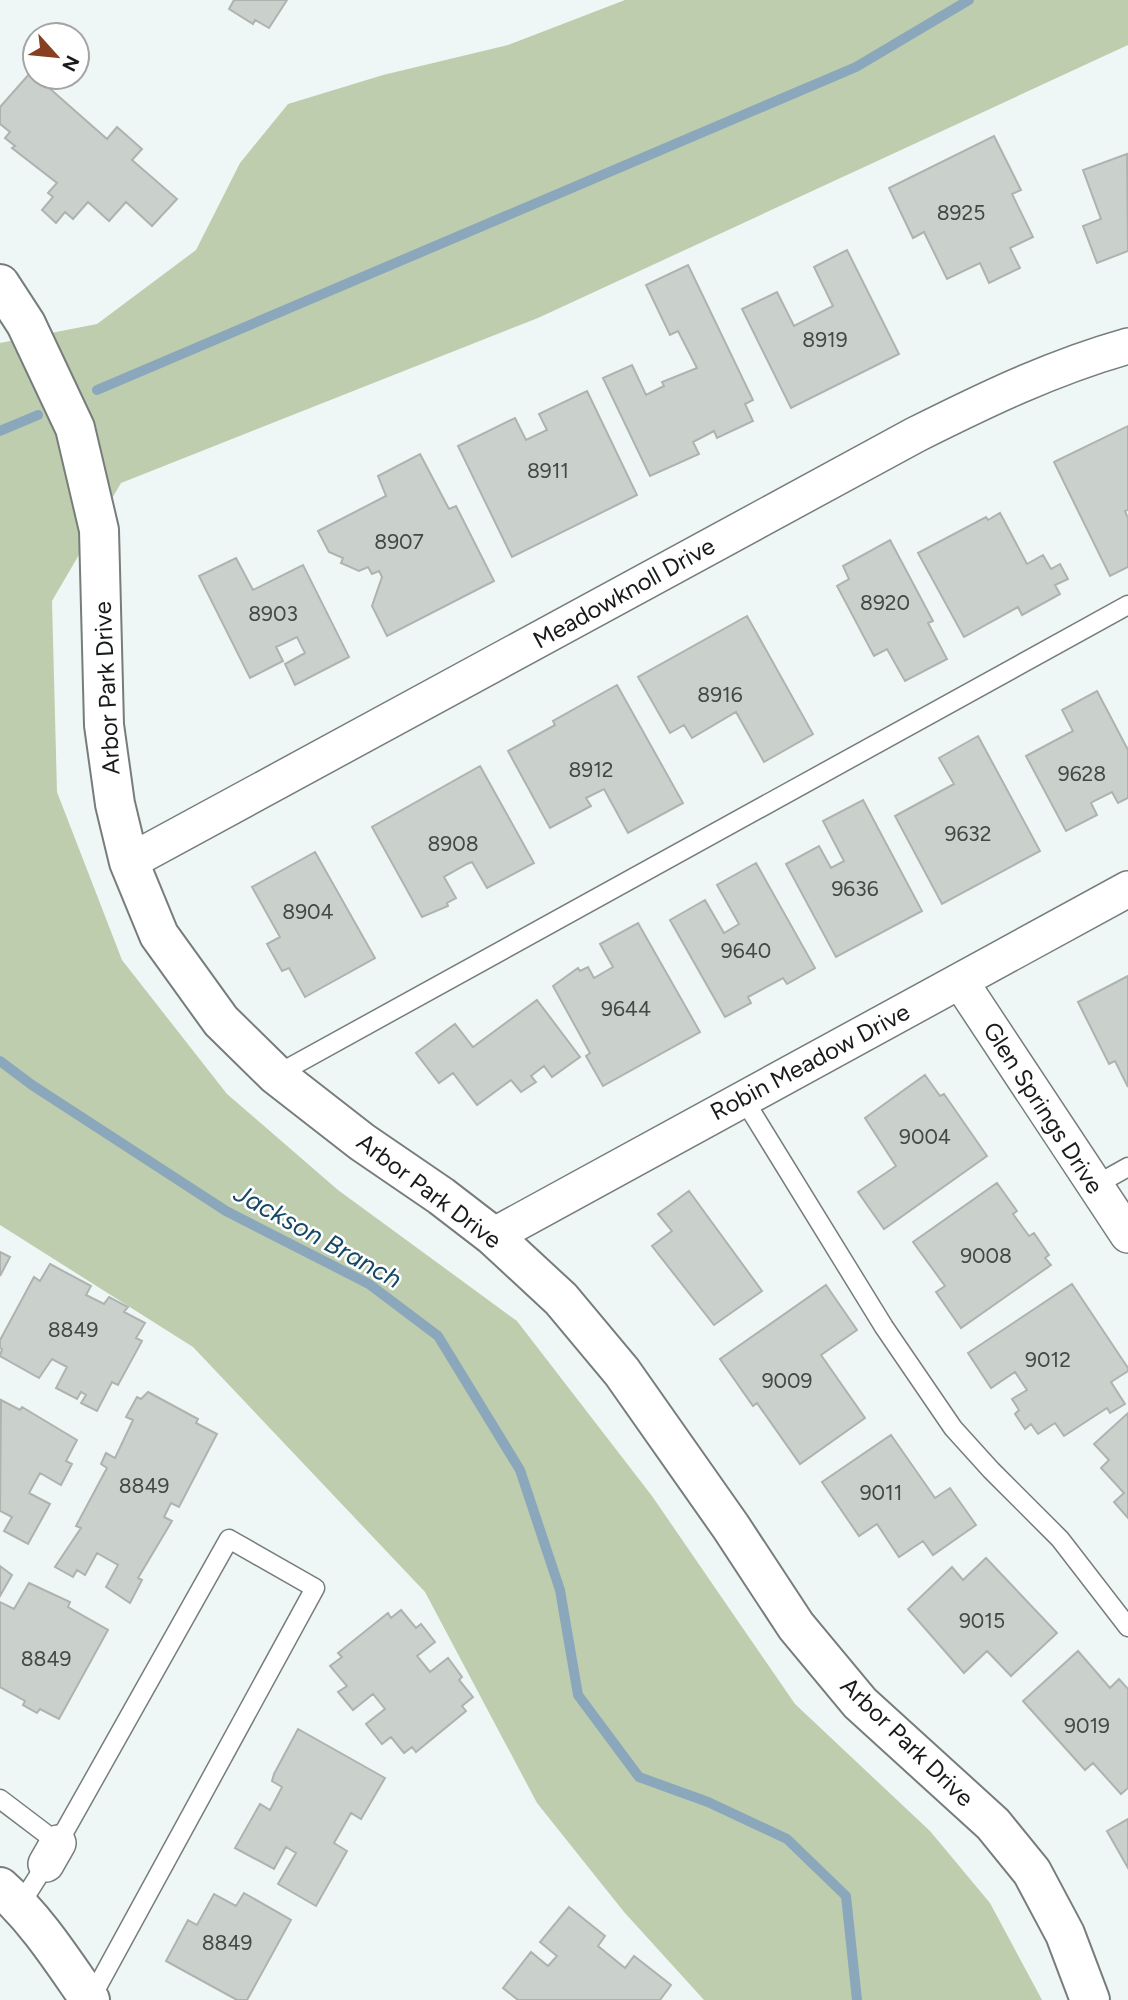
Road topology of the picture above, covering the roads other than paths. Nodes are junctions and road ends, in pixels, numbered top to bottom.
1 (0, 284) edge
2 (1128, 346) edge
3 (1128, 605) edge
4 (130, 862) junction
5 (1128, 889) edge
6 (960, 981) junction
7 (276, 1074) junction
8 (743, 1098) junction
9 (1128, 1167) edge
10 (1094, 1186) junction
11 (1128, 1235) edge
12 (493, 1236) junction
13 (1128, 1627) edge
14 (0, 1799) edge
15 (52, 1853) junction
16 (10, 1896) edge
17 (90, 2000) edge
18 (1090, 2000) edge

1 - 4 street, Arbor Park Drive
2 - 4 street, Meadowknoll Drive
3 - 7 lane
4 - 7 street, Arbor Park Drive
5 - 6 street, Robin Meadow Drive
6 - 8 street, Robin Meadow Drive
6 - 10 street, Glen Springs Drive
7 - 12 street, Arbor Park Drive
8 - 12 street, Robin Meadow Drive
8 - 13 lane
9 - 10 lane
10 - 11 street, Glen Springs Drive
12 - 18 street, Arbor Park Drive
14 - 15 lane
15 - 16 lane
15 - 17 lane
16 - 17 street

